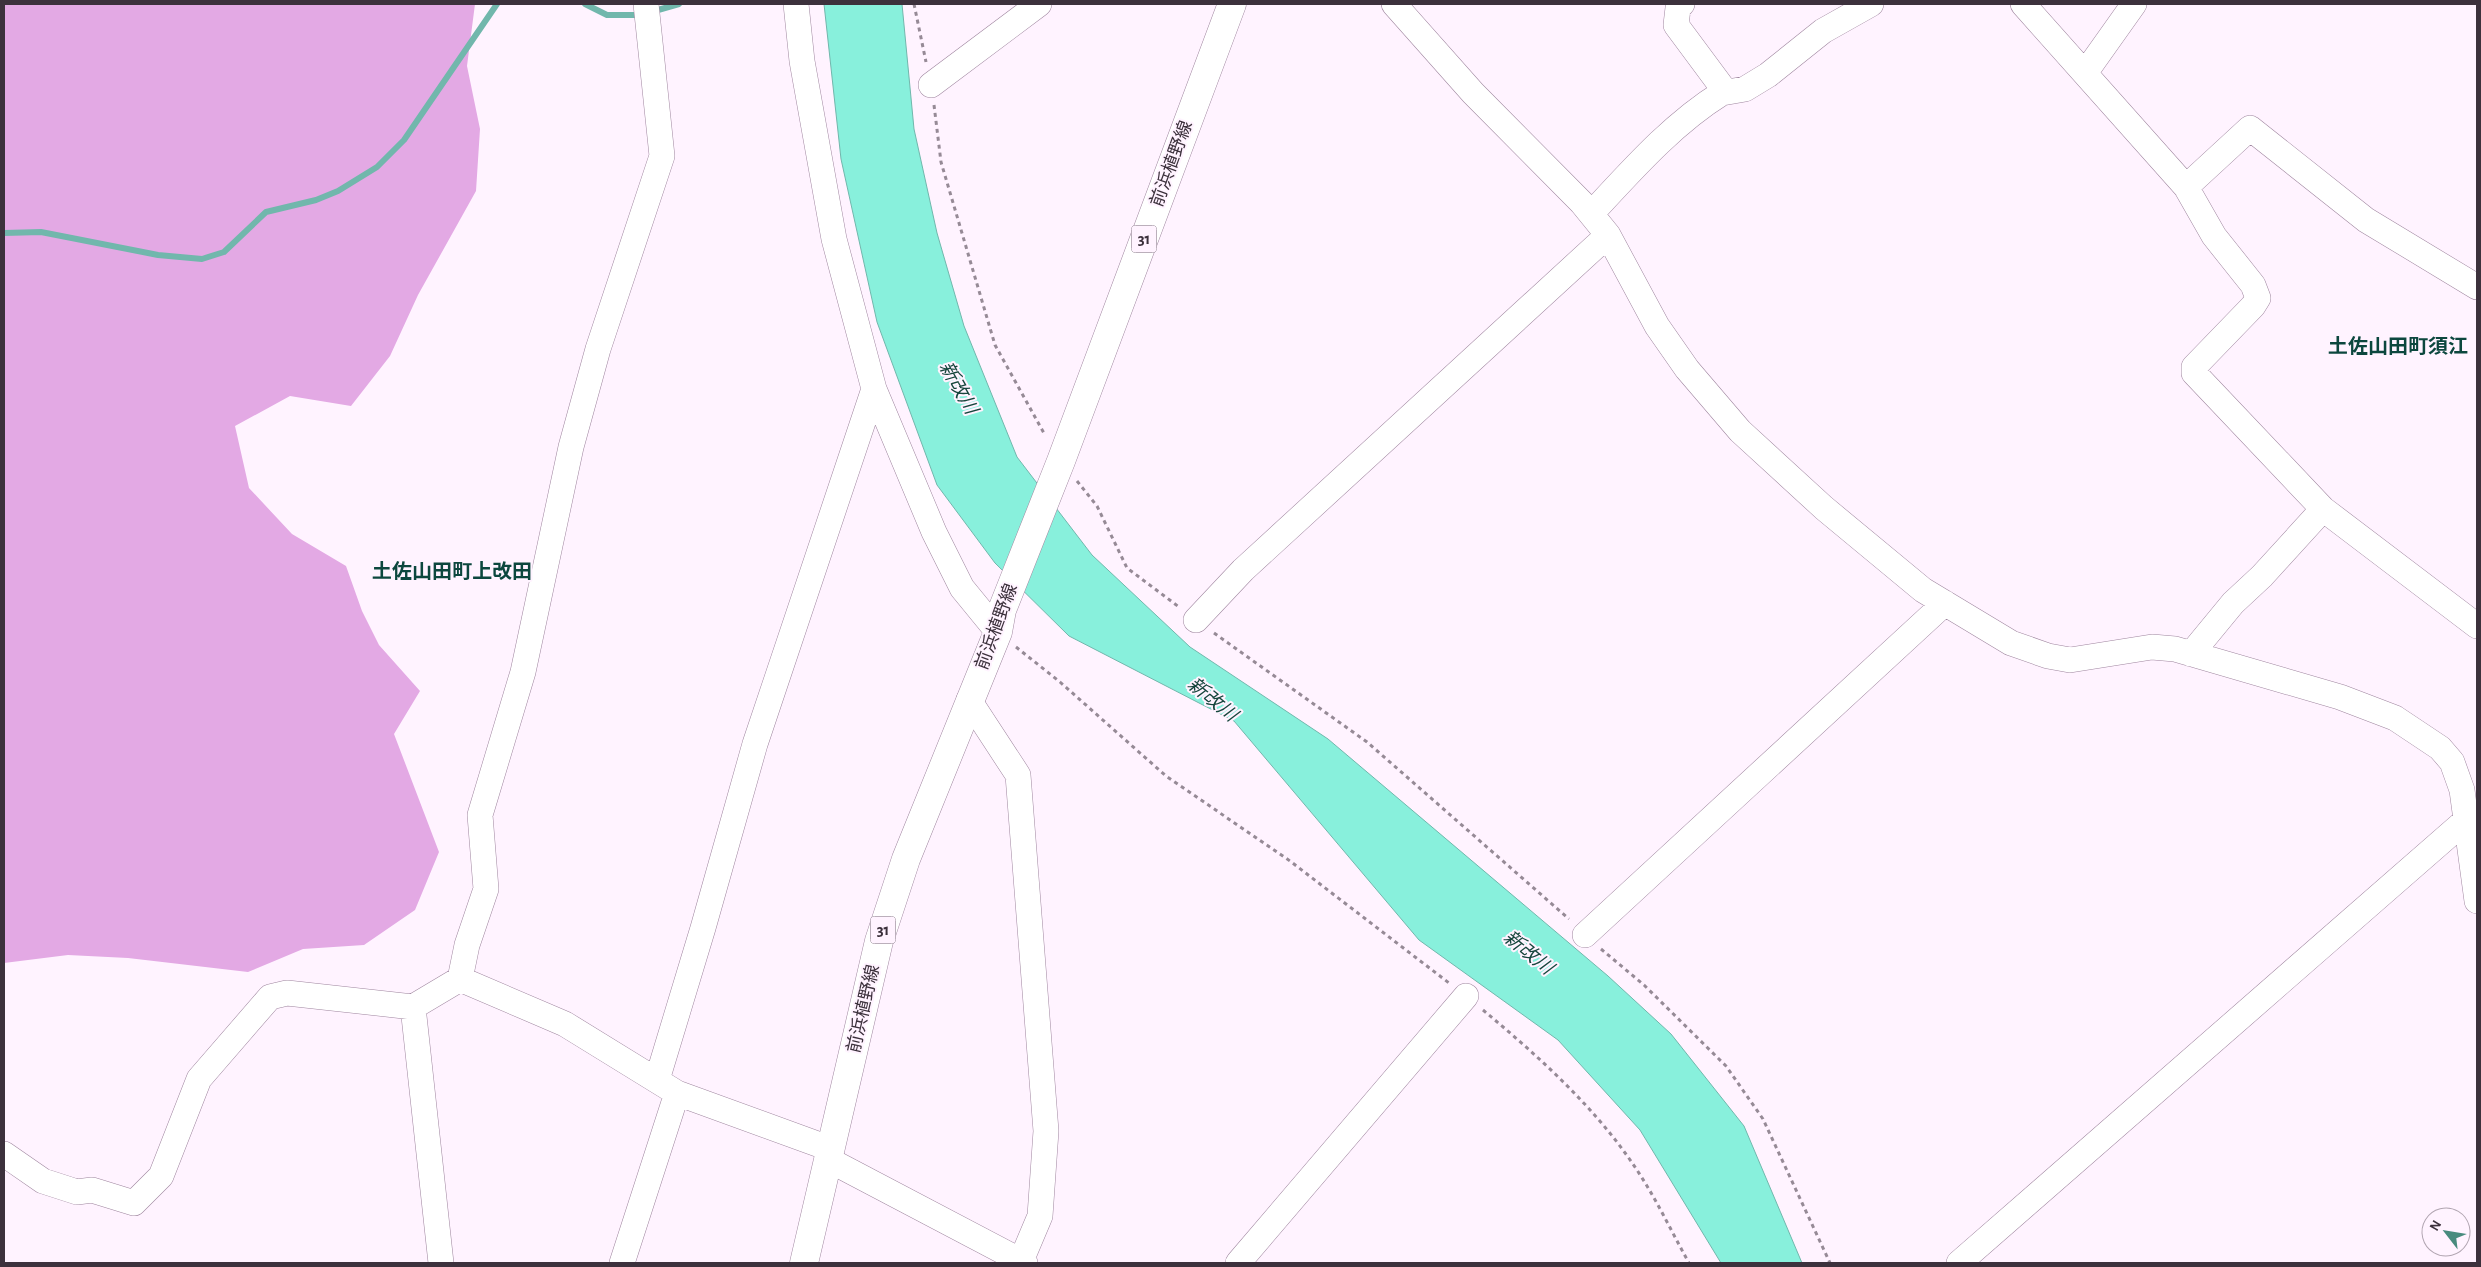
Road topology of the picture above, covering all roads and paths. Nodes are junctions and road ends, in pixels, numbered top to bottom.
1 (646, 4) edge
2 (796, 4) edge
3 (914, 4) edge
4 (1039, 4) edge
5 (1232, 4) edge
6 (1394, 4) edge
7 (1682, 4) edge
8 (1871, 4) edge
9 (2023, 4) edge
10 (2134, 4) edge
11 (2085, 73) junction
12 (931, 85) junction
13 (1722, 93) junction
14 (2186, 187) junction
15 (1591, 214) junction
16 (1608, 235) junction
17 (2477, 287) edge
18 (874, 389) junction
19 (1058, 467) junction
20 (2323, 509) junction
21 (1945, 603) junction
22 (1196, 620) junction
23 (1000, 621) junction
24 (2477, 626) edge
25 (2191, 654) junction
26 (969, 700) junction
27 (2465, 821) junction
28 (2477, 901) edge
29 (1585, 935) junction
30 (460, 979) junction
31 (1466, 996) junction
32 (413, 1007) junction
33 (667, 1086) junction
34 (4, 1154) edge
35 (830, 1154) junction
36 (1023, 1262) edge
37 (440, 1263) edge
38 (622, 1263) edge
39 (804, 1263) edge
40 (1238, 1263) edge
41 (1689, 1263) edge
42 (1830, 1263) edge
43 (1959, 1263) edge

1 - 30 street
2 - 18 street
3 - 12 path
4 - 12 street
5 - 19 main road, 前浜植野線 / 31
6 - 15 street
7 - 13 street
8 - 13 street
9 - 11 street
10 - 11 street
11 - 14 street
12 - 19 path
13 - 15 street
14 - 17 street
14 - 20 street
15 - 16 street
16 - 21 street
16 - 22 street
18 - 23 street
18 - 33 street
19 - 22 path
19 - 23 main road, 前浜植野線 / 31
20 - 24 street
20 - 25 street
21 - 25 street
21 - 29 street
22 - 29 path
23 - 26 main road, 前浜植野線 / 31
23 - 31 path
25 - 27 street
26 - 35 main road, 前浜植野線 / 31
26 - 36 street
27 - 28 street
27 - 43 street
29 - 42 path
30 - 32 street
30 - 33 street
31 - 40 street
31 - 41 path
32 - 34 street
32 - 37 street
33 - 35 street
33 - 38 street
35 - 36 street
35 - 39 main road, 前浜植野線 / 31

